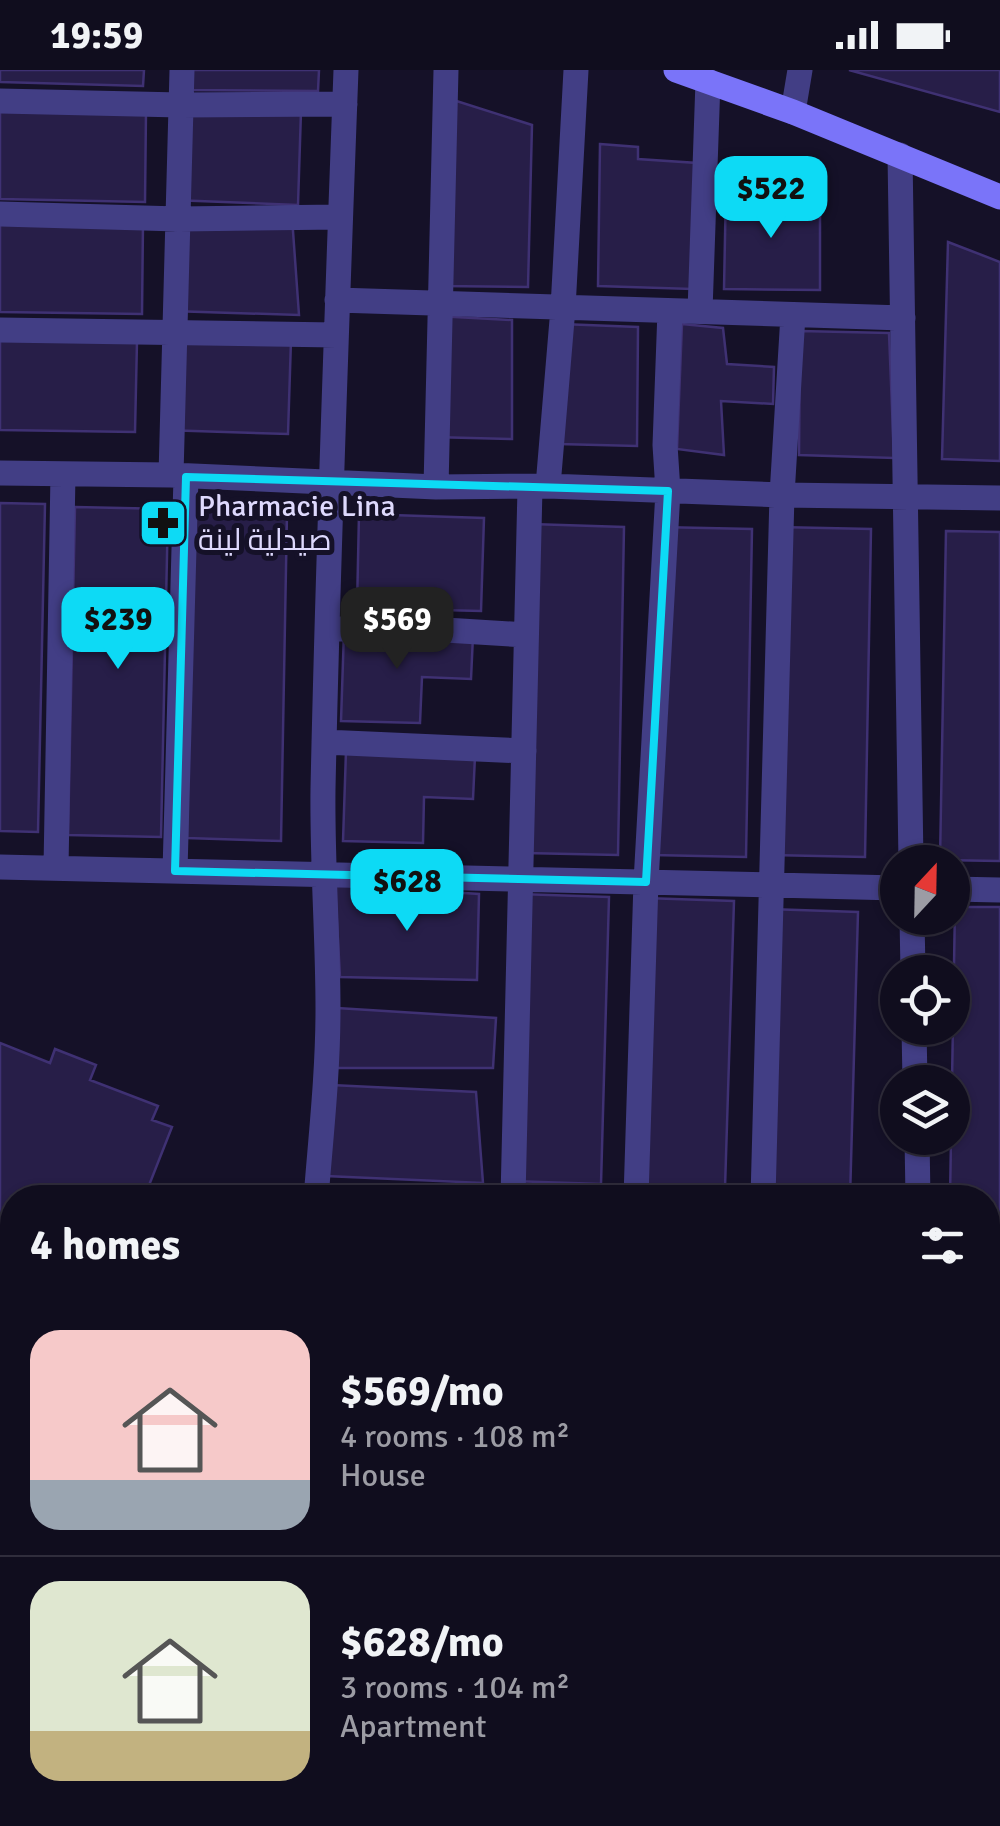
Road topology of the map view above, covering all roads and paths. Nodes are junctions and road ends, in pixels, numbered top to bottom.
1 (182, 70) edge
2 (346, 70) edge
3 (446, 70) edge
4 (576, 70) edge
5 (676, 70) edge
6 (800, 70) edge
7 (708, 81) junction
8 (0, 101) edge
9 (344, 104) junction
10 (181, 106) junction
11 (793, 112) junction
12 (900, 155) junction
13 (1000, 197) edge
14 (0, 214) edge
15 (340, 217) junction
16 (178, 219) junction
17 (337, 300) junction
18 (440, 306) junction
19 (563, 308) junction
20 (670, 311) junction
21 (700, 312) junction
22 (793, 314) junction
23 (903, 318) junction
24 (0, 330) edge
25 (176, 334) junction
26 (336, 335) junction
27 (0, 474) edge
28 (63, 474) junction
29 (178, 476) junction
30 (330, 482) junction
31 (436, 487) junction
32 (539, 487) junction
33 (668, 491) junction
34 (782, 495) junction
35 (906, 496) junction
36 (1000, 498) edge
37 (327, 629) junction
38 (526, 635) junction
39 (324, 742) junction
40 (524, 751) junction
41 (911, 845) edge
42 (0, 867) edge
43 (56, 868) junction
44 (175, 871) junction
45 (322, 874) junction
46 (521, 880) junction
47 (646, 882) junction
48 (773, 885) junction
49 (880, 888) edge
50 (970, 889) edge
51 (1000, 890) edge
52 (917, 1155) edge
53 (317, 1185) edge
54 (514, 1185) edge
55 (636, 1185) edge
56 (763, 1185) edge
57 (918, 1185) edge

1 - 10 street
2 - 9 street
3 - 18 street
4 - 19 street
5 - 7 street
6 - 11 street
7 - 11 street
7 - 21 street
8 - 10 street
9 - 10 street
9 - 15 street
10 - 16 street
11 - 12 street
12 - 13 street
12 - 23 street
14 - 16 street
15 - 16 street
15 - 17 street
16 - 25 street
17 - 18 street
17 - 26 street
18 - 19 street
18 - 31 street
19 - 20 street
19 - 32 street
20 - 21 street
20 - 33 street
21 - 22 street
22 - 23 street
22 - 34 street
23 - 35 street
24 - 25 street
25 - 26 street
25 - 29 street
26 - 30 street
27 - 28 street
28 - 29 street
28 - 43 street
29 - 30 street
29 - 44 street
30 - 31 street
30 - 37 street
31 - 32 street
32 - 33 street
32 - 38 street
33 - 34 street
33 - 47 street
34 - 35 street
34 - 48 street
35 - 36 street
35 - 41 street
37 - 38 street
37 - 39 street
38 - 40 street
39 - 40 street
39 - 45 street
40 - 46 street
42 - 43 street
43 - 44 street
44 - 45 street
45 - 46 street
45 - 53 street
46 - 47 street
46 - 54 street
47 - 48 street
47 - 55 street
48 - 49 street
48 - 56 street
50 - 51 street
52 - 57 street

